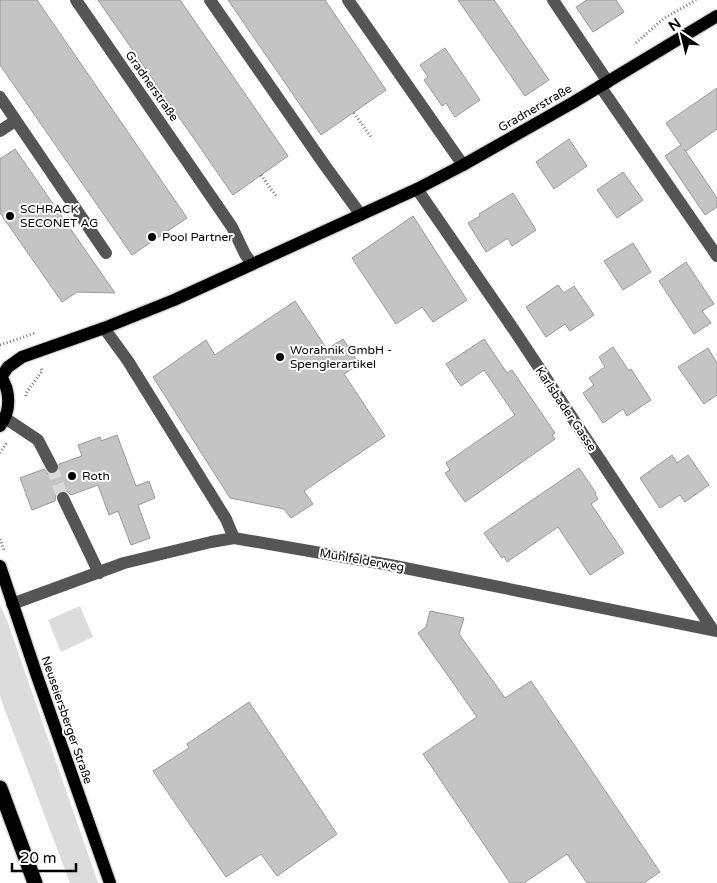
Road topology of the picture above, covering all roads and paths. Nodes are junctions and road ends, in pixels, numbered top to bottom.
1 (76, 0) edge
2 (210, 0) edge
3 (348, 0) edge
4 (553, 0) edge
5 (696, 0) edge
6 (717, 16) edge
7 (635, 44) dead end
8 (604, 84) junction
9 (0, 97) edge
10 (354, 112) dead end
11 (15, 121) junction
12 (0, 131) edge
13 (371, 137) dead end
14 (463, 165) junction
15 (260, 176) dead end
16 (417, 190) junction
17 (276, 196) dead end
18 (361, 215) junction
19 (106, 252) dead end
20 (717, 256) edge
21 (252, 264) junction
22 (104, 328) junction
23 (42, 371) dead end
24 (1, 376) edge
25 (25, 398) dead end
26 (3, 422) edge
27 (4, 446) dead end
28 (0, 453) edge
29 (52, 467) tunnel mouth
30 (64, 498) tunnel mouth
31 (234, 538) junction
32 (0, 566) edge
33 (99, 573) junction
34 (12, 604) junction
35 (715, 630) edge
36 (0, 788) edge
37 (35, 883) edge
38 (110, 883) edge

1 - 21 street, Gradnerstraße
2 - 18 street
3 - 14 street
4 - 8 street
5 - 7 path
6 - 8 main road, Gradnerstraße
8 - 14 main road, Gradnerstraße
8 - 20 street
9 - 11 street
10 - 13 path
11 - 12 street
11 - 19 street
14 - 16 main road, Gradnerstraße
15 - 17 path
16 - 18 main road, Gradnerstraße
16 - 35 street, Karlsbader Gasse
18 - 21 main road, Gradnerstraße
21 - 22 main road, Gradnerstraße
22 - 24 main road, Gradnerstraße
22 - 31 street
23 - 25 path
24 - 26 main road, Gradnerstraße
26 - 29 street
27 - 28 path
30 - 33 street
31 - 33 street, Mühlfelderweg
31 - 35 street, Mühlfelderweg
32 - 34 main road, Neuseiersberger Straße
33 - 34 street, Mühlfelderweg
34 - 38 main road, Neuseiersberger Straße
36 - 37 highway

